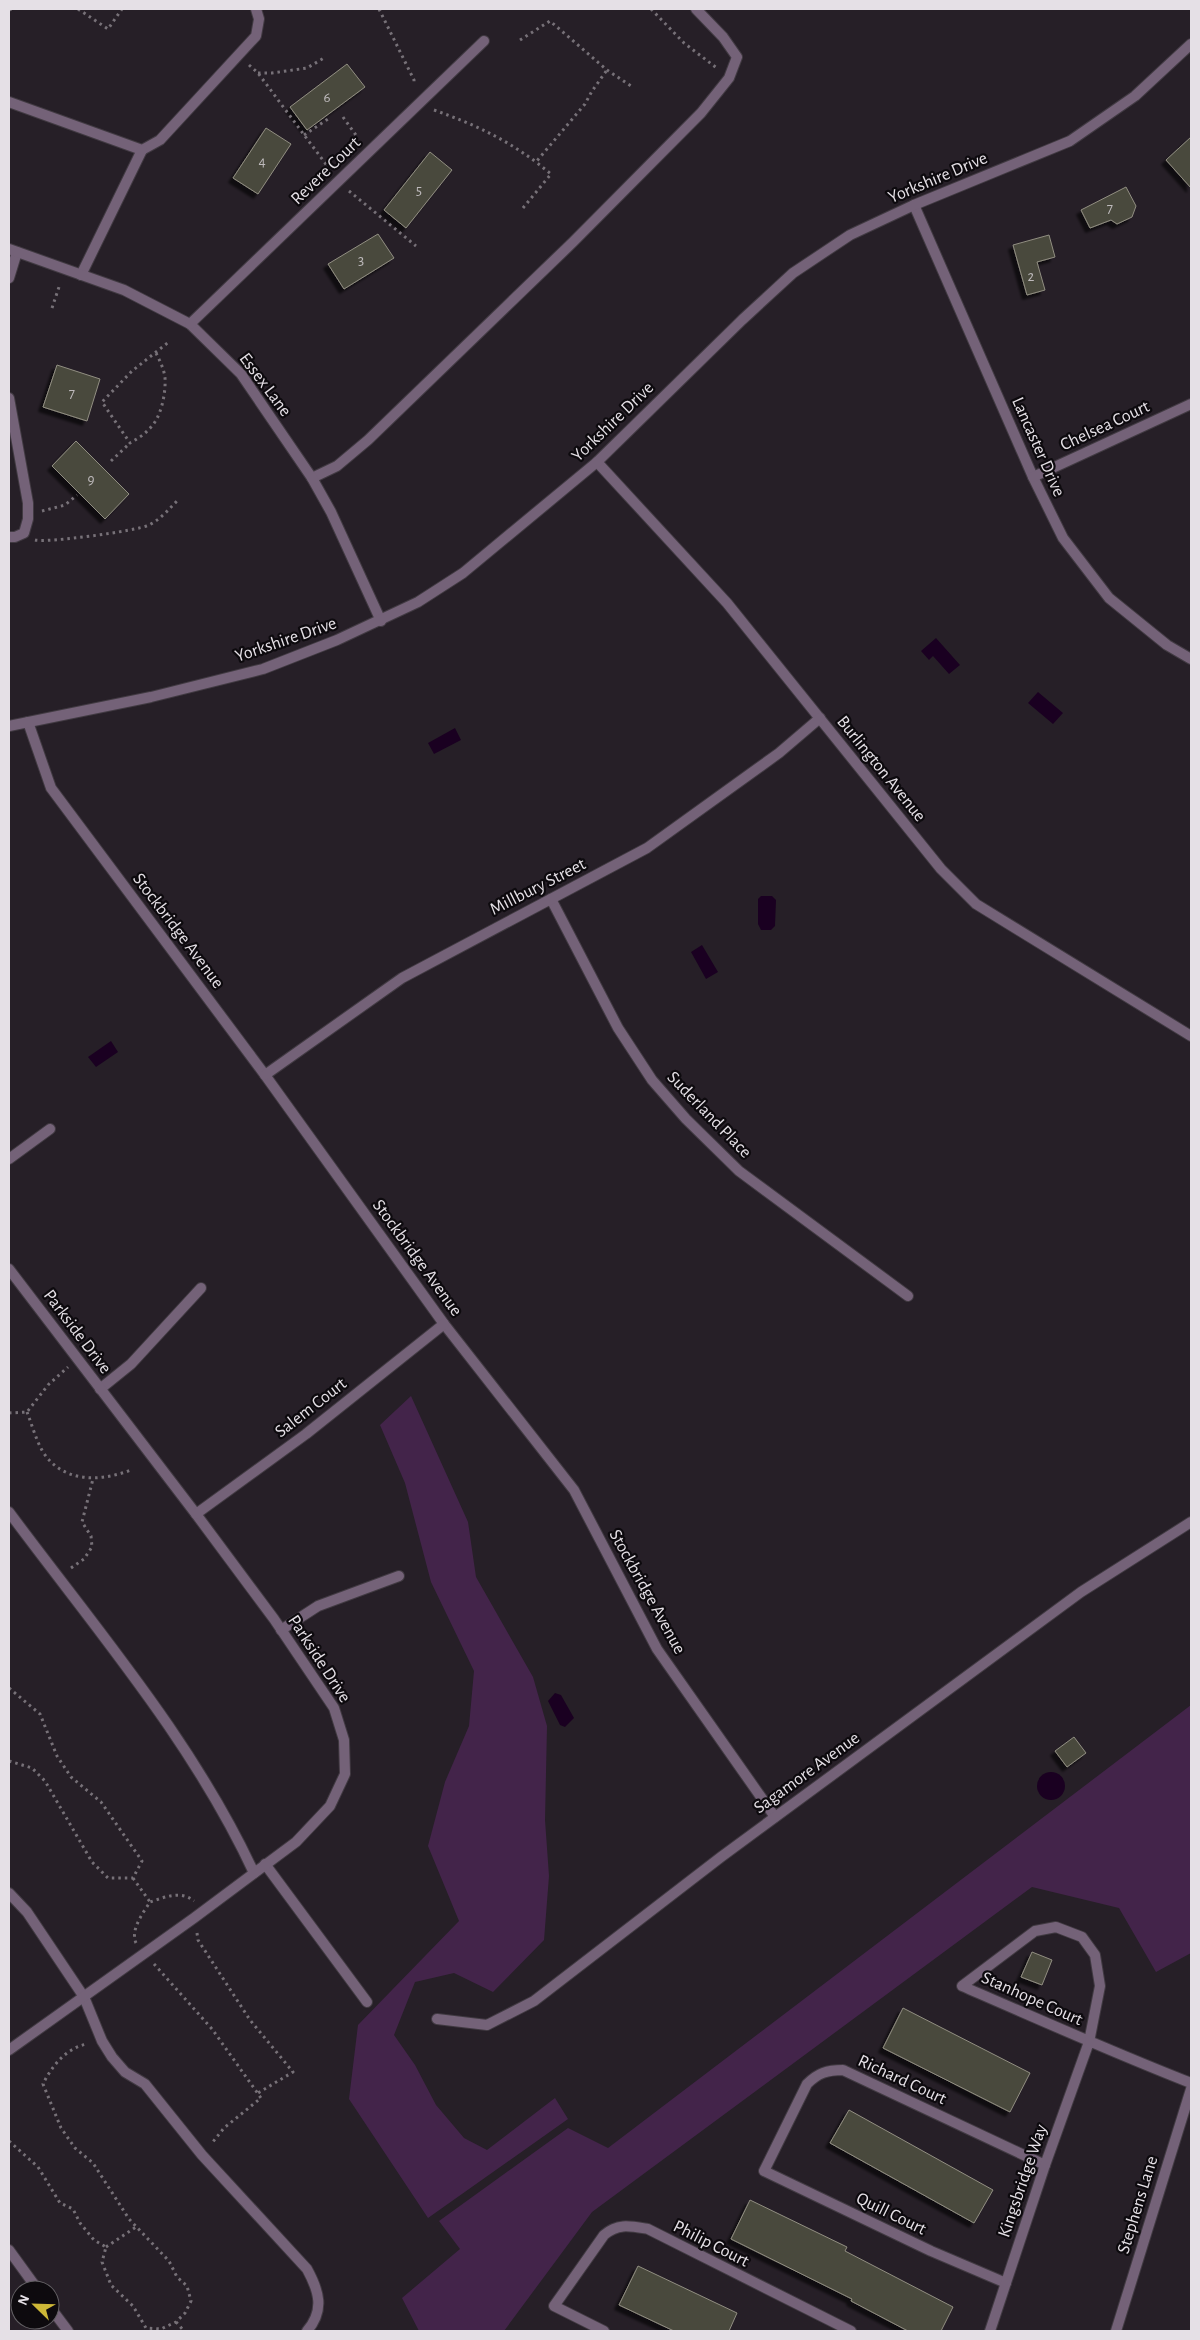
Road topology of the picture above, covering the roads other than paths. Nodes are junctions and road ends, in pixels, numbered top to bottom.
1 (256, 9) edge
2 (696, 9) edge
3 (484, 41) dead end
4 (1191, 44) edge
5 (9, 102) edge
6 (142, 150) junction
7 (914, 205) junction
8 (13, 250) edge
9 (81, 275) junction
10 (9, 278) edge
11 (190, 324) junction
12 (9, 398) edge
13 (1191, 404) edge
14 (597, 462) junction
15 (1033, 477) junction
16 (312, 478) junction
17 (9, 537) edge
18 (381, 621) junction
19 (1191, 659) edge
20 (820, 718) junction
21 (28, 722) junction
22 (9, 726) edge
23 (550, 899) junction
24 (1191, 1036) edge
25 (265, 1075) junction
26 (50, 1129) dead end
27 (9, 1159) edge
28 (9, 1269) edge
29 (201, 1288) dead end
30 (908, 1296) dead end
31 (444, 1324) junction
32 (100, 1389) junction
33 (9, 1512) edge
34 (196, 1514) junction
35 (1191, 1522) edge
36 (399, 1576) dead end
37 (281, 1630) junction
38 (775, 1818) junction
39 (265, 1864) junction
40 (254, 1873) junction
41 (9, 1893) edge
42 (962, 1986) joint
43 (84, 1997) junction
44 (367, 2002) dead end
45 (437, 2019) dead end
46 (1090, 2042) junction
47 (9, 2050) edge
48 (1191, 2083) edge
49 (1191, 2089) edge
50 (1045, 2165) junction
51 (764, 2171) joint
52 (9, 2250) edge
53 (31, 2280) edge
54 (1006, 2283) junction
55 (60, 2320) edge
56 (68, 2331) edge
57 (307, 2331) edge
58 (604, 2331) edge
59 (851, 2331) edge
60 (990, 2331) edge
61 (1116, 2331) edge

1 - 6 street
2 - 16 street
3 - 11 street, Revere Court
4 - 7 street, Yorkshire Drive
5 - 6 street
6 - 9 street
7 - 14 street, Yorkshire Drive
7 - 15 street, Lancaster Drive
8 - 9 street, Essex Lane
8 - 10 street
9 - 11 street, Essex Lane
11 - 16 street, Essex Lane
12 - 17 street
13 - 15 street, Chelsea Court
14 - 18 street, Yorkshire Drive
14 - 20 street, Burlington Avenue
15 - 19 street, Lancaster Drive
16 - 18 street, Essex Lane
18 - 21 street, Yorkshire Drive
20 - 23 street, Millbury Street
20 - 24 street, Burlington Avenue
21 - 22 street, Yorkshire Drive
21 - 25 street, Stockbridge Avenue
23 - 25 street, Millbury Street
23 - 30 street, Suderland Place
25 - 31 street, Stockbridge Avenue
26 - 27 street
28 - 32 street, Parkside Drive
29 - 32 street
31 - 34 street, Salem Court
31 - 38 street, Stockbridge Avenue
32 - 34 street, Parkside Drive
33 - 40 street
34 - 37 street, Parkside Drive
35 - 38 street, Sagamore Avenue
36 - 37 street
37 - 39 street, Parkside Drive
38 - 45 street, Sagamore Avenue
39 - 40 street, Parkside Drive
39 - 44 street
40 - 43 street, Parkside Drive
41 - 43 street
42 - 46 street, Stanhope Court
42 - 46 street, Kingsbridge Way
43 - 47 street, Parkside Drive
43 - 57 street
46 - 48 street
46 - 50 street, Kingsbridge Way
49 - 61 street, Stephens Lane
50 - 51 street, Richard Court
50 - 54 street, Kingsbridge Way
51 - 54 street, Quill Court
52 - 53 street
54 - 60 street, Kingsbridge Way
55 - 56 street
58 - 59 street, Philip Court

